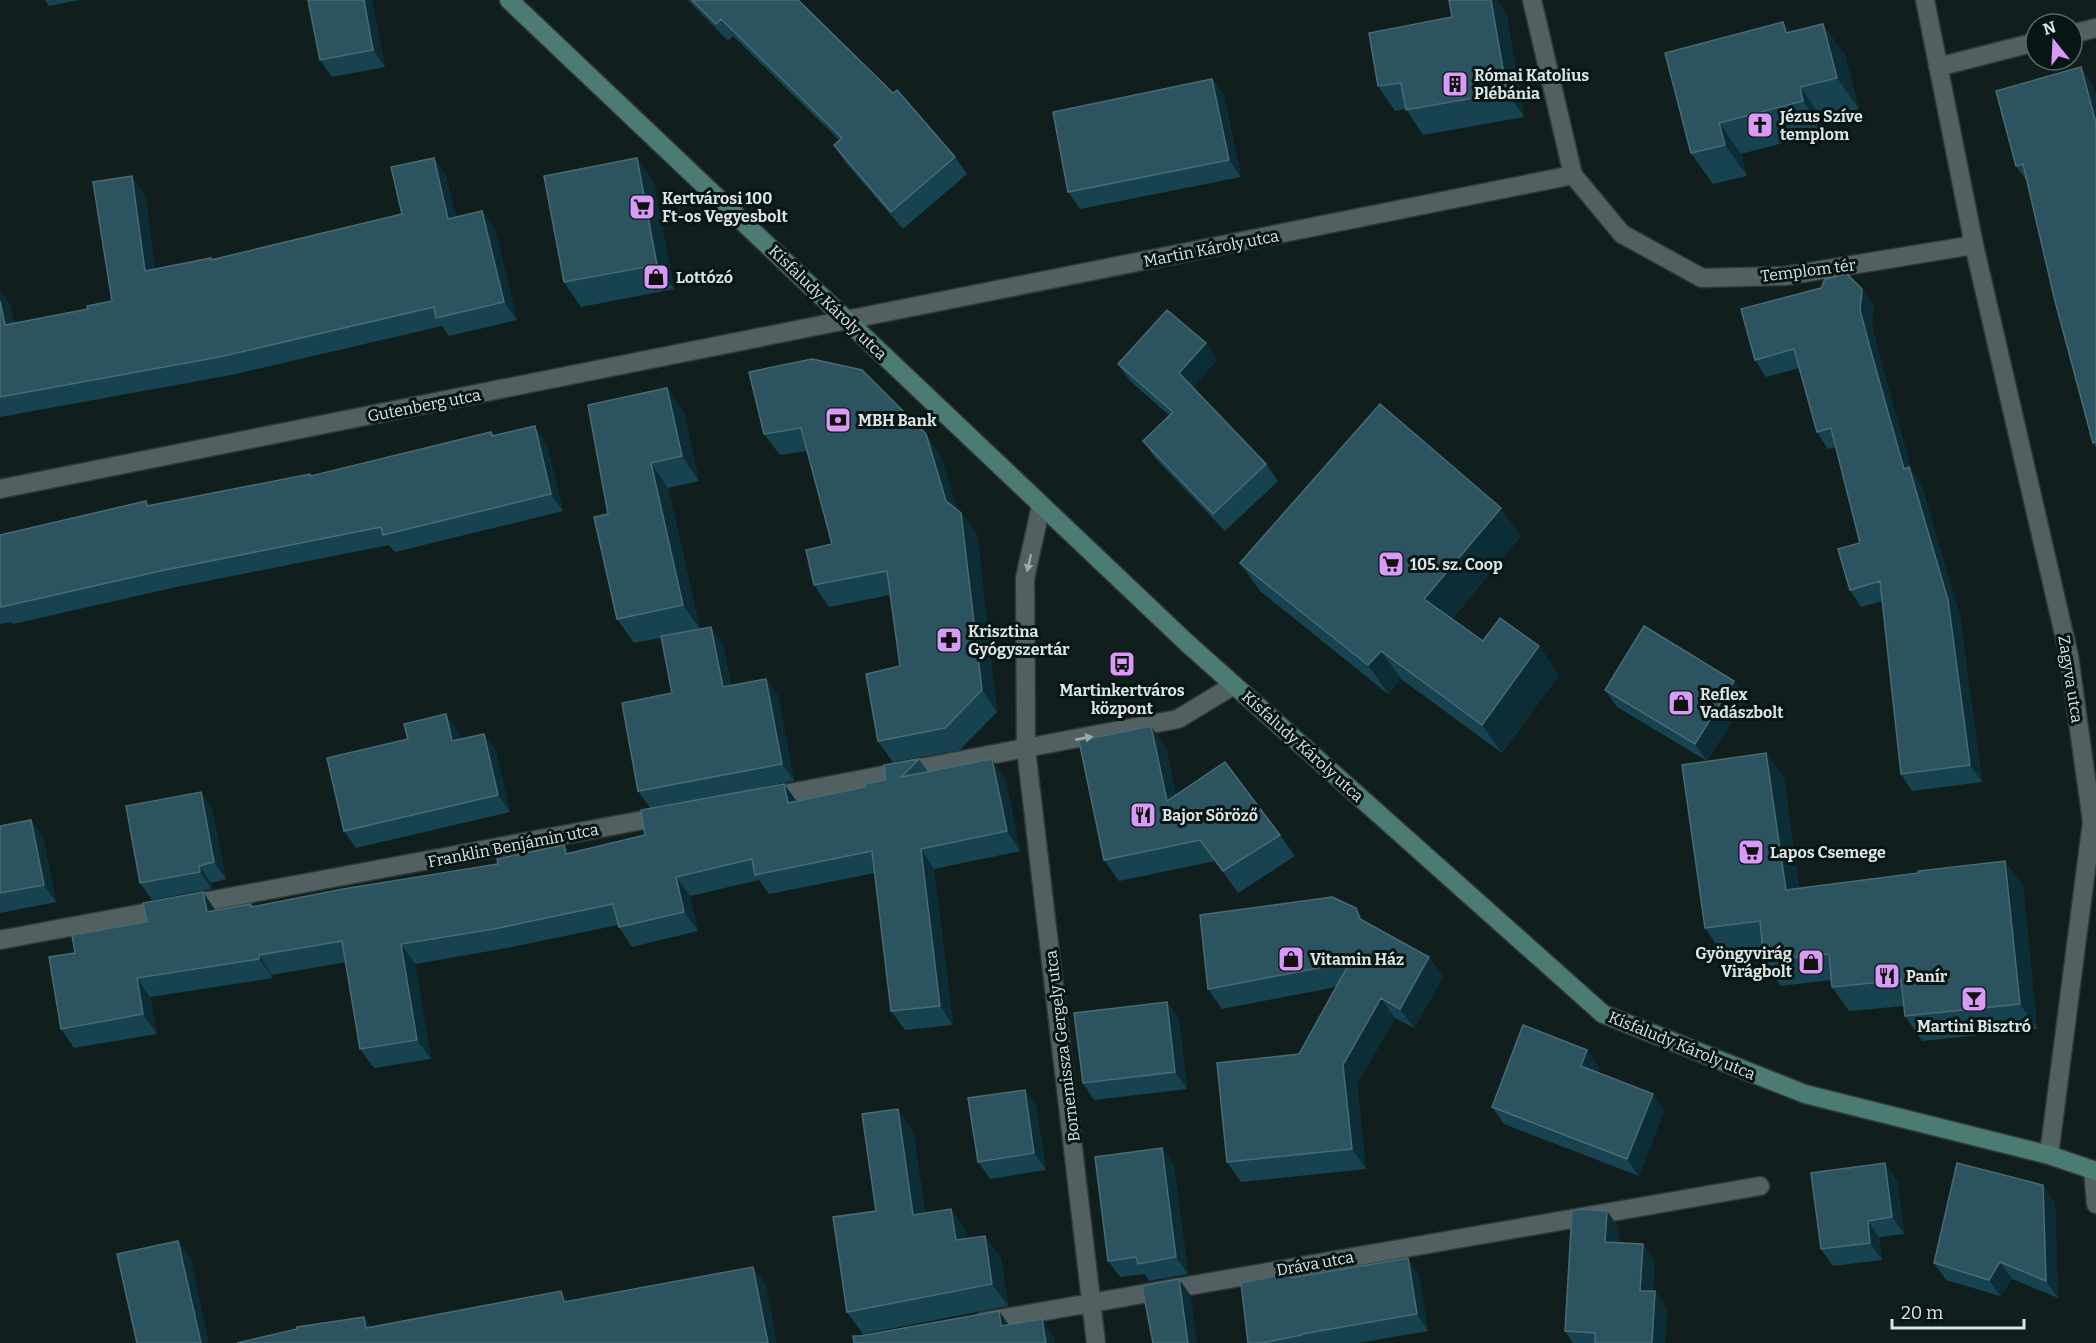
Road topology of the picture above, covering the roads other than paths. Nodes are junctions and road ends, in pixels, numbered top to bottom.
1 (509, 0) edge
2 (1532, 0) edge
3 (1925, 0) edge
4 (2024, 45) edge
5 (1938, 67) junction
6 (1573, 175) junction
7 (1974, 245) junction
8 (848, 321) junction
9 (0, 489) edge
10 (1041, 506) junction
11 (1234, 685) junction
12 (1026, 749) junction
13 (755, 800) edge
14 (684, 813) edge
15 (0, 940) edge
16 (2049, 1155) junction
17 (2095, 1170) edge
18 (1760, 1186) dead end
19 (2096, 1204) edge
20 (1092, 1302) junction
21 (964, 1326) edge
22 (1096, 1343) edge

1 - 8 main road, Kisfaludy Károly utca
2 - 6 street, Templom tér
3 - 5 street
4 - 5 street
5 - 7 street
6 - 7 street, Templom tér
6 - 8 street, Martin Károly utca
7 - 16 street, Zagyva utca
8 - 9 street, Gutenberg utca
8 - 10 main road, Kisfaludy Károly utca
10 - 11 main road, Kisfaludy Károly utca
10 -> 12 street
12 -> 11 street, Kisfaludy Károly utca
11 - 16 main road, Kisfaludy Károly utca
12 - 13 street
12 - 20 street, Bornemissza Gergely utca
14 - 15 street, Franklin Benjámin utca
16 - 17 main road, Kisfaludy Károly utca
17 - 19 street
18 - 20 street, Dráva utca
20 - 21 street, Dráva utca
20 - 22 street, Bornemissza Gergely utca

